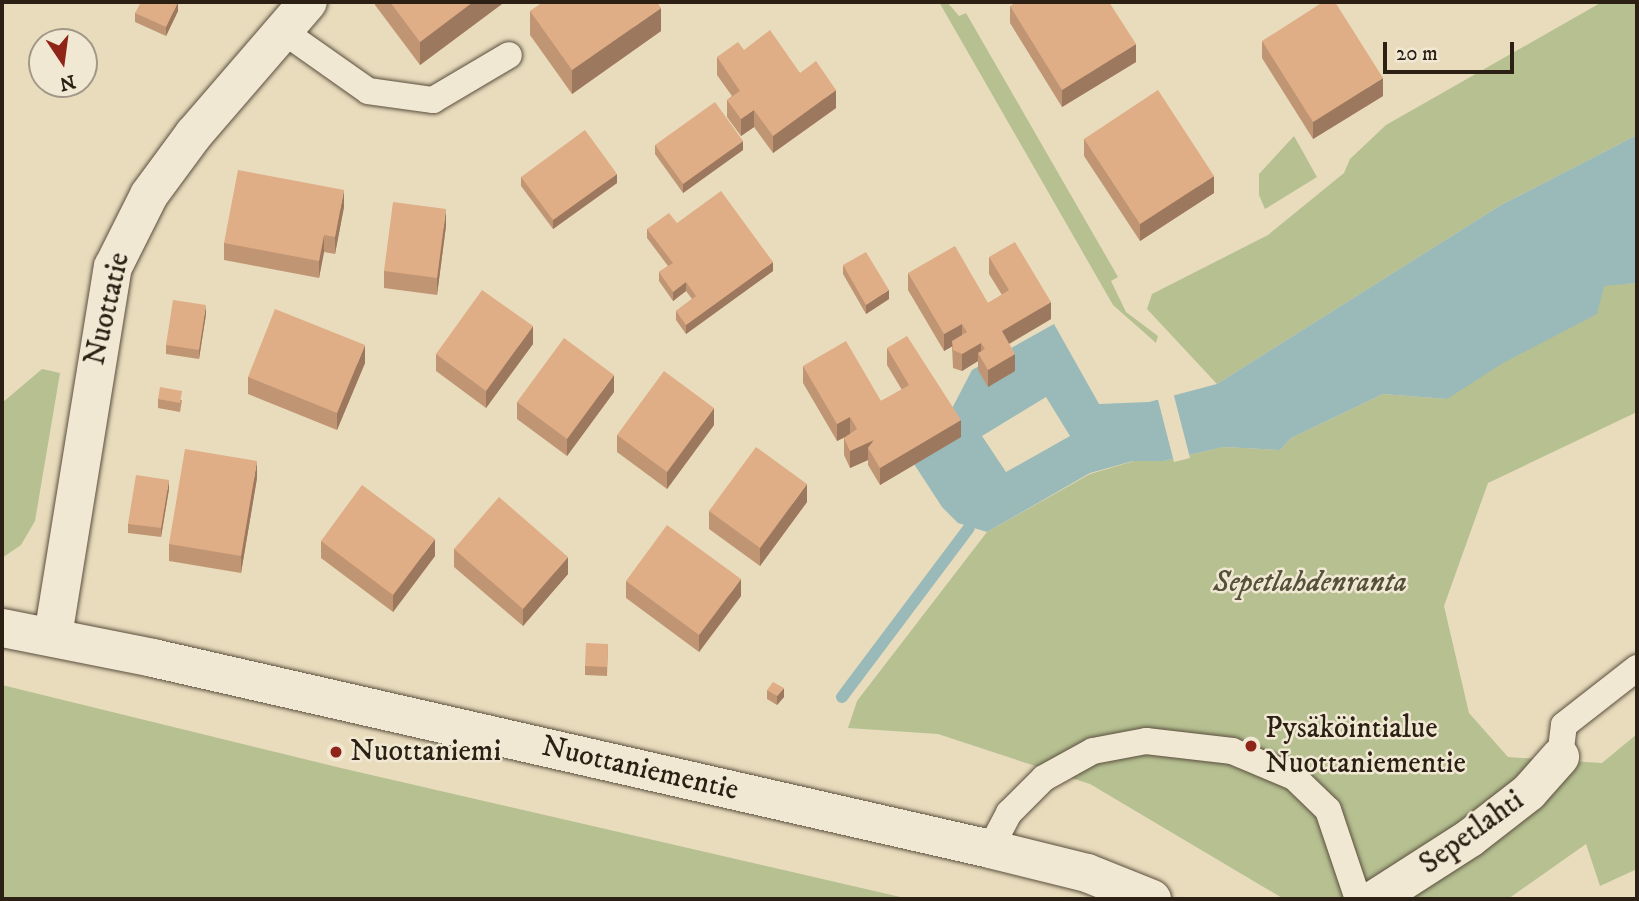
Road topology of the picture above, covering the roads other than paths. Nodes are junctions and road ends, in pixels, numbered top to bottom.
1 (308, 2) edge
2 (283, 31) junction
3 (509, 55) dead end
4 (2, 628) edge
5 (54, 636) junction
6 (1637, 668) edge
7 (1560, 757) joint
8 (990, 849) junction
9 (1152, 899) edge
10 (1358, 899) edge
11 (1375, 899) edge

1 - 2 main road, Nuottatie
2 - 3 lane
2 - 5 main road, Nuottatie
4 - 5 main road, Nuottaniementie
5 - 8 main road, Nuottaniementie
6 - 7 lane
7 - 11 main road, Sepetlahti
8 - 9 main road, Nuottaniementie
8 - 10 lane

